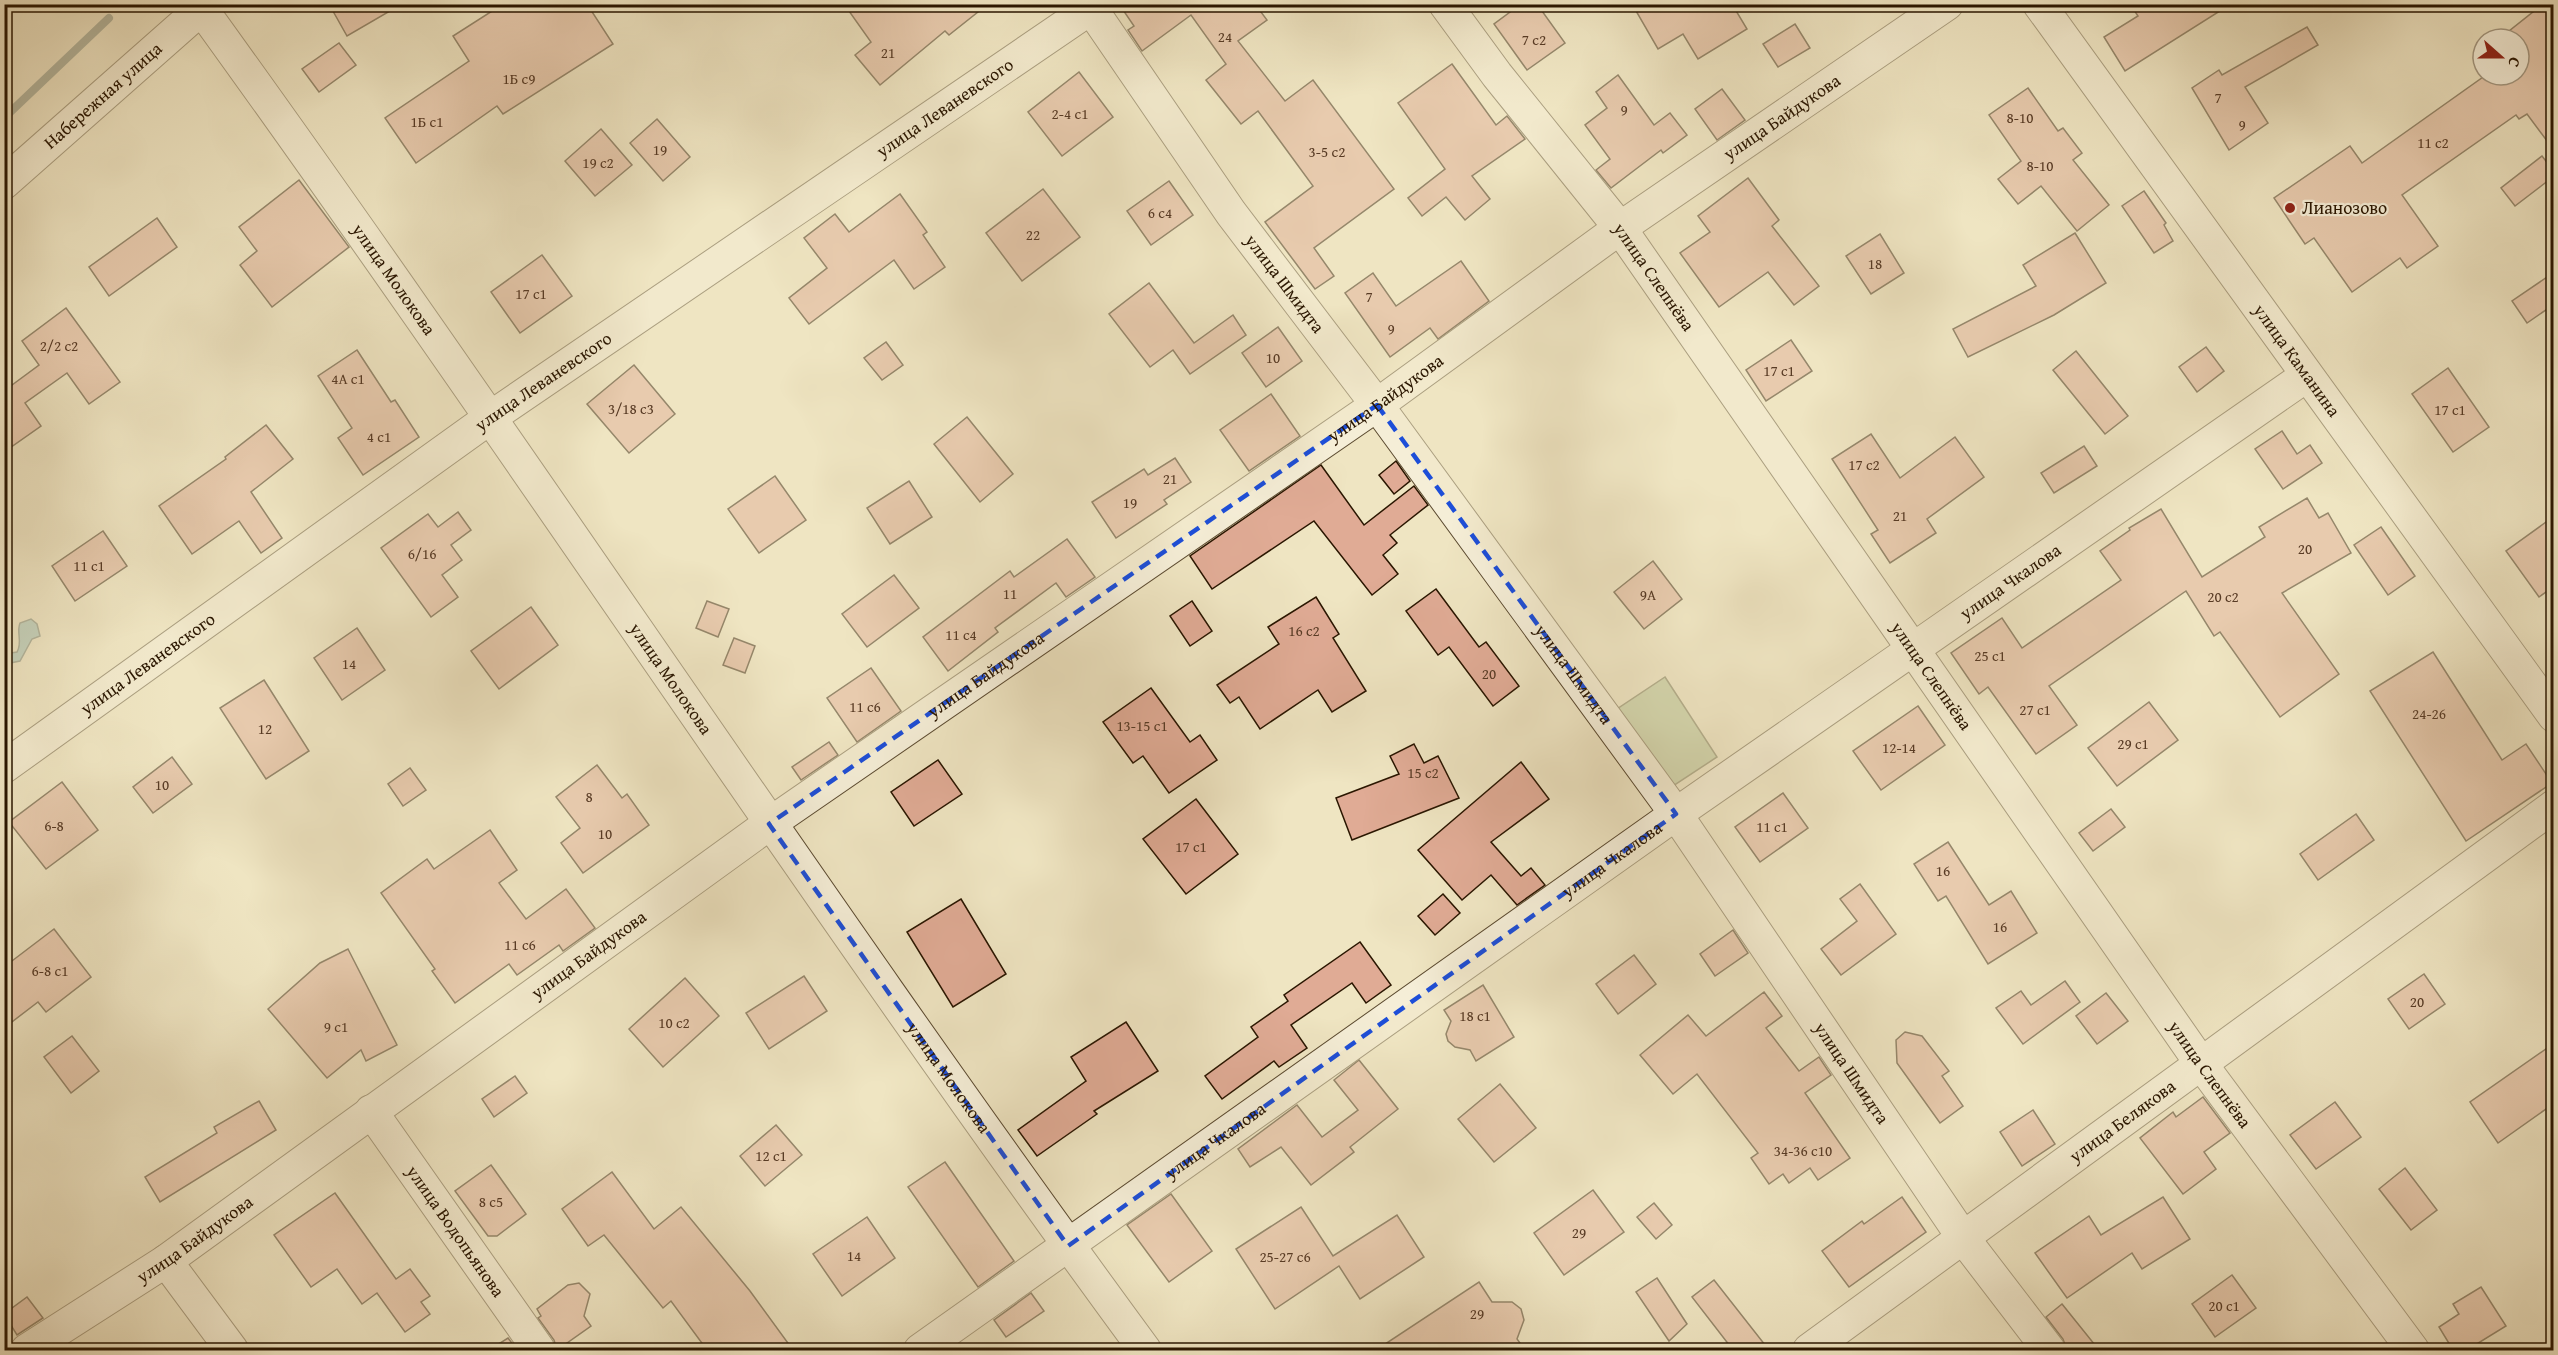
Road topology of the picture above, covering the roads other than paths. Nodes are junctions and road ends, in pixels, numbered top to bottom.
1 (1444, 4) edge
2 (1947, 4) edge
3 (2039, 4) edge
4 (1089, 6) edge
5 (200, 7) edge
6 (4, 183) edge
7 (1620, 228) junction
8 (2306, 376) junction
9 (1377, 405) junction
10 (491, 417) junction
11 (1913, 648) junction
12 (2553, 716) edge
13 (4, 767) edge
14 (2553, 806) edge
15 (1676, 814) junction
16 (769, 824) junction
17 (2202, 1065) junction
18 (371, 1111) junction
19 (1964, 1239) junction
20 (1068, 1246) junction
21 (166, 1261) junction
22 (27, 1350) edge
23 (232, 1350) edge
24 (539, 1350) edge
25 (920, 1350) edge
26 (1145, 1350) edge
27 (1809, 1350) edge
28 (2049, 1350) edge
29 (2413, 1350) edge

1 - 7 street, улица Слепнёва
2 - 7 street, улица Байдукова
3 - 8 street, улица Каманина
4 - 9 street, улица Шмидта
4 - 10 street, улица Леваневского
5 - 6 street, Набережная улица
5 - 10 street, улица Молокова
7 - 9 street, улица Байдукова
7 - 11 street, улица Слепнёва
8 - 11 street, улица Чкалова
8 - 12 street, улица Каманина
9 - 15 street, улица Шмидта
9 - 16 street, улица Байдукова
10 - 13 street, улица Леваневского
10 - 16 street, улица Молокова
11 - 15 street, улица Чкалова
11 - 17 street, улица Слепнёва
14 - 17 street, улица Белякова
15 - 19 street, улица Шмидта
15 - 20 street, улица Чкалова
16 - 18 street, улица Байдукова
16 - 20 street, улица Молокова
17 - 19 street, улица Белякова
17 - 29 street, улица Слепнёва
18 - 21 street, улица Байдукова
18 - 24 street, улица Водопьянова
19 - 27 street, улица Белякова
19 - 28 street, улица Шмидта
20 - 25 street, улица Чкалова
20 - 26 street, улица Молокова
21 - 22 street, улица Байдукова
21 - 23 street

